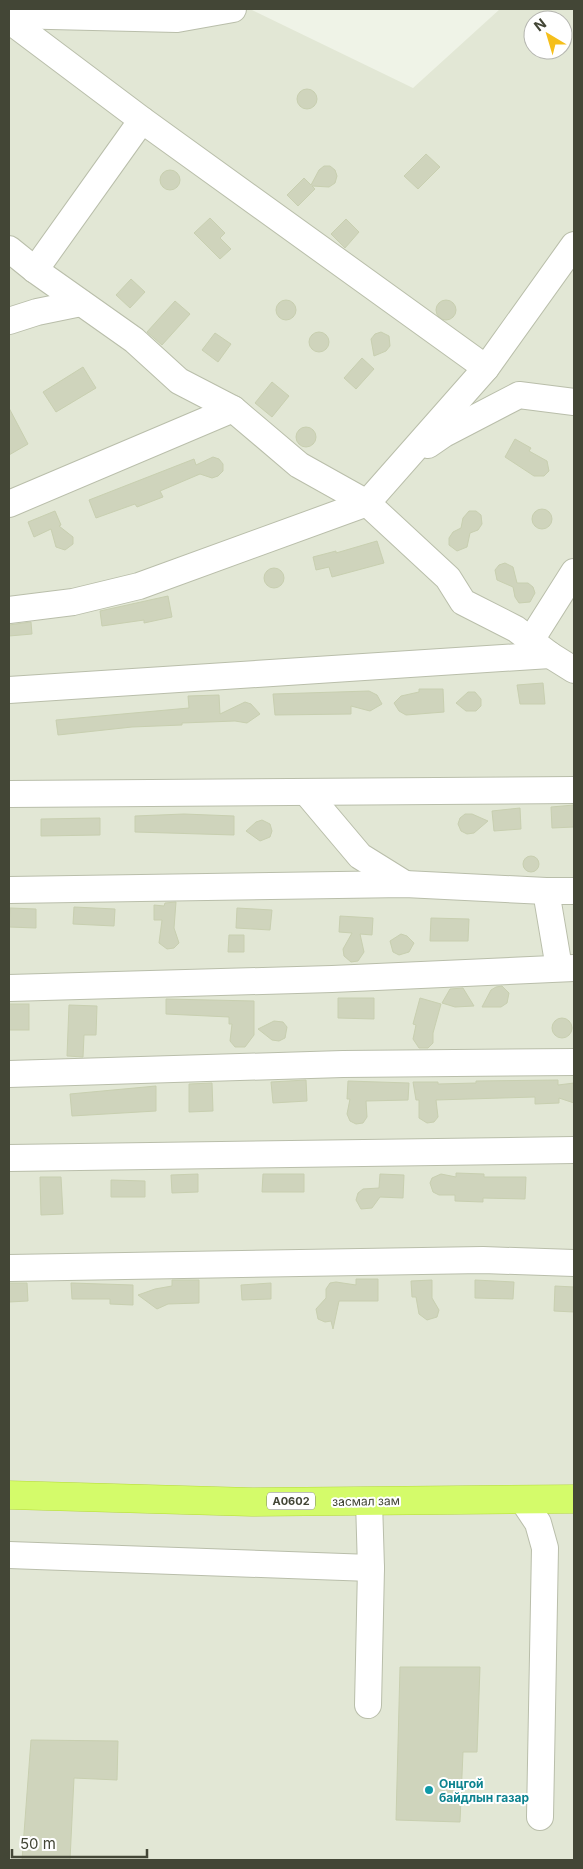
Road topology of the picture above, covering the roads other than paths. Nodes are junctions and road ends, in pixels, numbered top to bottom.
1 (233, 9) edge
2 (9, 15) edge
3 (9, 20) edge
4 (142, 120) junction
5 (574, 245) edge
6 (9, 249) edge
7 (35, 270) junction
8 (81, 302) junction
9 (9, 321) edge
10 (486, 368) junction
11 (574, 402) edge
12 (233, 409) junction
13 (400, 465) junction
14 (367, 503) junction
15 (9, 504) edge
16 (574, 572) edge
17 (9, 610) edge
18 (541, 648) junction
19 (574, 670) edge
20 (9, 690) edge
21 (574, 790) edge
22 (306, 792) junction
23 (9, 794) edge
24 (405, 884) junction
25 (9, 890) edge
26 (574, 891) edge
27 (546, 892) junction
28 (567, 968) edge
29 (9, 988) edge
30 (574, 1062) edge
31 (9, 1074) edge
32 (574, 1150) edge
33 (9, 1158) edge
34 (574, 1263) edge
35 (9, 1268) edge
36 (9, 1495) edge
37 (522, 1499) junction
38 (574, 1499) edge
39 (369, 1500) junction
40 (9, 1555) edge
41 (371, 1568) junction
42 (368, 1705) dead end
43 (540, 1817) dead end

1 - 2 street
3 - 4 street
4 - 7 street
4 - 10 street
5 - 10 street
6 - 7 street
7 - 8 street
8 - 9 street
8 - 12 street
10 - 13 street
11 - 13 street
12 - 14 street
12 - 15 street
13 - 14 street
14 - 17 street
14 - 18 street
16 - 18 street
18 - 19 street
18 - 20 street
21 - 22 street
22 - 23 street
22 - 24 street
24 - 25 street
24 - 27 street
26 - 27 street
27 - 28 street
28 - 29 street
30 - 31 street
32 - 33 street
34 - 35 street
36 - 39 highway, засмал зам / A0602
37 - 38 highway, засмал зам / A0602
37 - 39 highway, засмал зам / A0602
37 - 43 street
39 - 41 street
40 - 41 street
41 - 42 street

